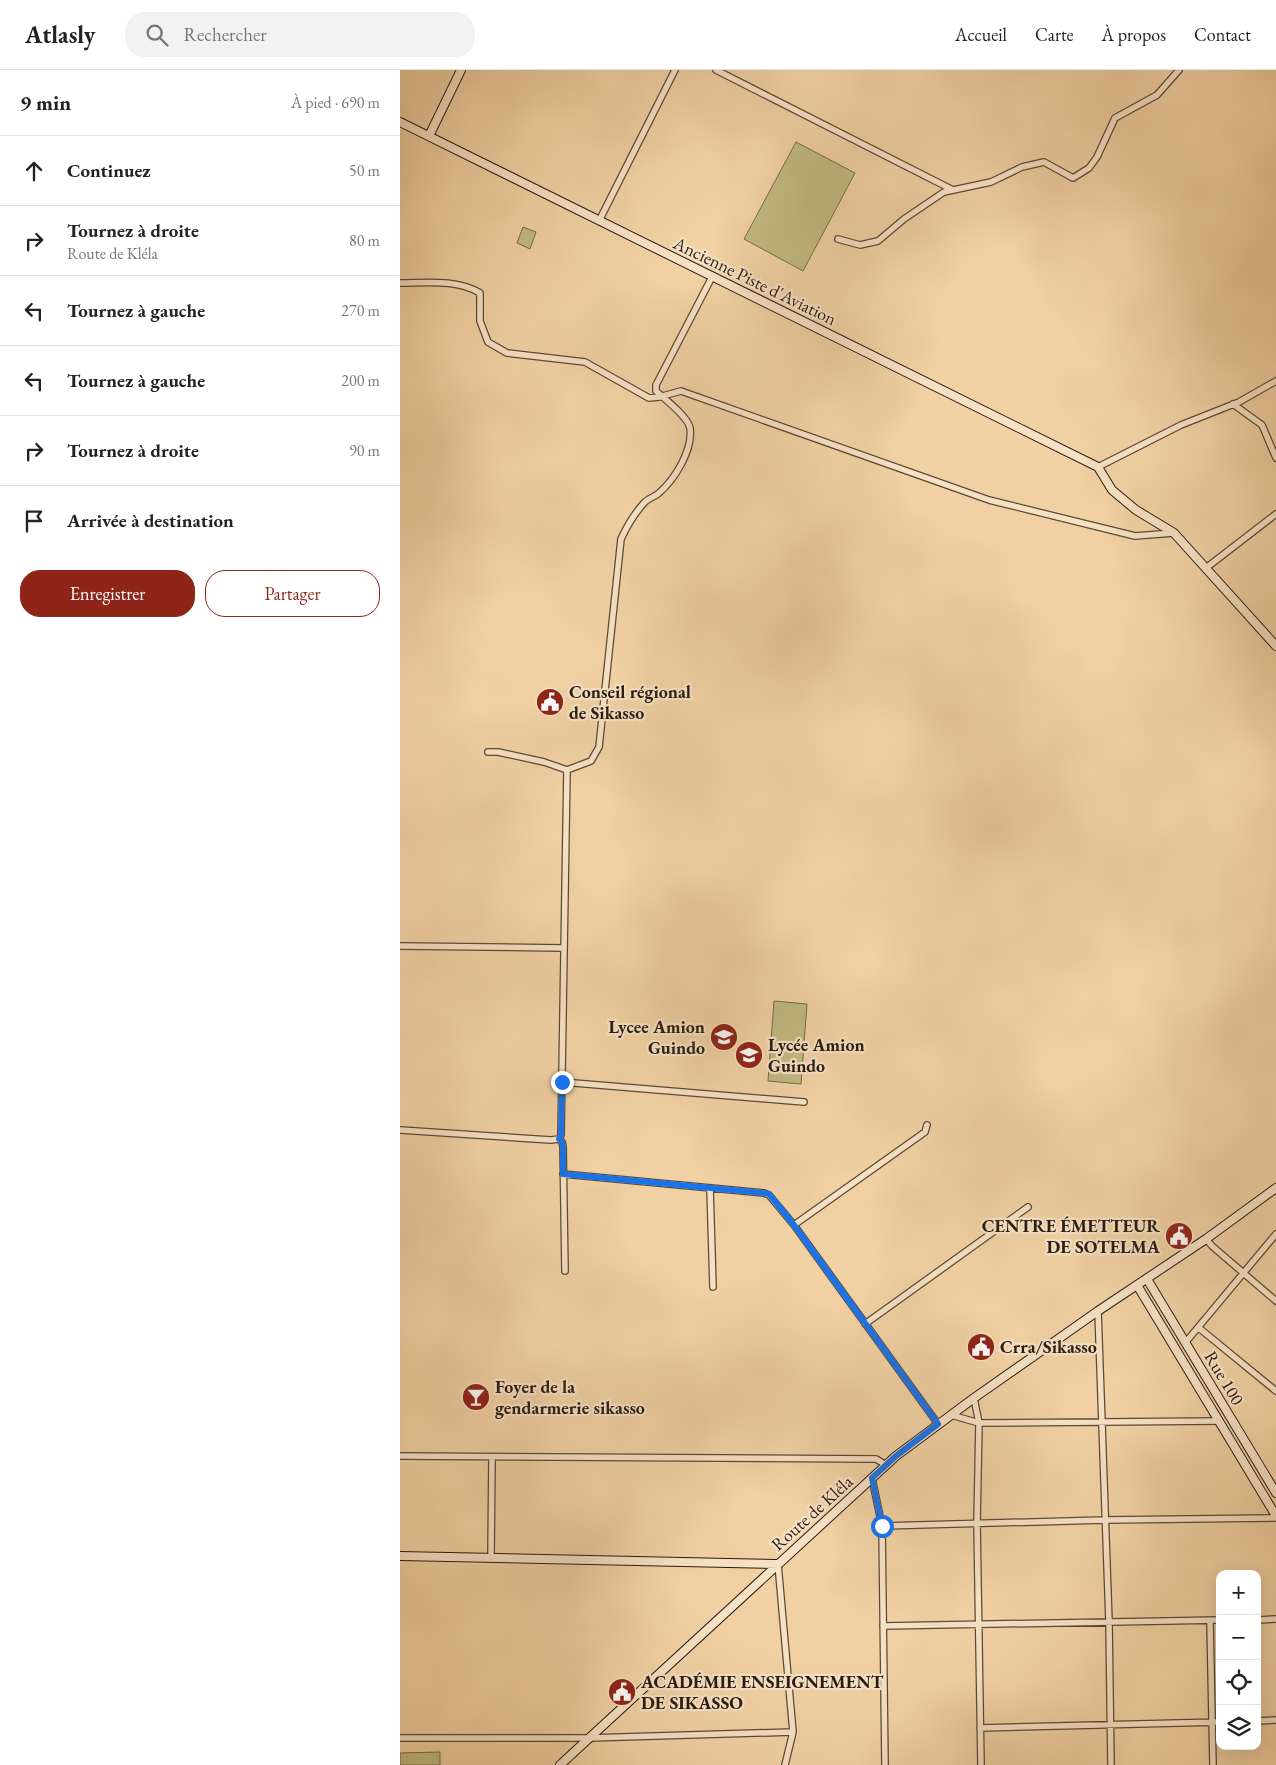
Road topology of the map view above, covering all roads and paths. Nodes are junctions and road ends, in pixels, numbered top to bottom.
1 (461, 70) edge
2 (675, 70) edge
3 (716, 70) edge
4 (1179, 70) edge
5 (400, 122) edge
6 (428, 136) junction
7 (953, 190) junction
8 (599, 221) junction
9 (838, 239) dead end
10 (712, 277) junction
11 (400, 283) edge
12 (1276, 381) edge
13 (662, 396) junction
14 (1233, 404) junction
15 (1276, 458) edge
16 (1098, 467) junction
17 (1276, 514) edge
18 (1174, 533) junction
19 (1206, 568) junction
20 (1276, 646) edge
21 (488, 752) dead end
22 (566, 770) junction
23 (400, 946) edge
24 (564, 948) junction
25 (562, 1082) junction
26 (804, 1102) dead end
27 (927, 1124) dead end
28 (400, 1130) edge
29 (559, 1139) junction
30 (563, 1174) junction
31 (710, 1188) junction
32 (1276, 1188) edge
33 (1028, 1207) dead end
34 (794, 1225) junction
35 (1276, 1234) edge
36 (1206, 1238) junction
37 (564, 1271) dead end
38 (1242, 1273) junction
39 (1146, 1279) junction
40 (1137, 1285) junction
41 (713, 1287) dead end
42 (1276, 1302) edge
43 (1098, 1311) junction
44 (865, 1324) junction
45 (1199, 1328) junction
46 (1185, 1343) junction
47 (1276, 1391) edge
48 (974, 1398) junction
49 (951, 1415) junction
50 (1219, 1421) junction
51 (1102, 1422) junction
52 (979, 1423) junction
53 (938, 1424) junction
54 (400, 1456) edge
55 (492, 1457) junction
56 (886, 1465) junction
57 (872, 1478) junction
58 (1276, 1493) edge
59 (1276, 1517) edge
60 (1106, 1520) junction
61 (976, 1523) junction
62 (882, 1526) junction
63 (400, 1556) edge
64 (491, 1557) junction
65 (778, 1564) junction
66 (1216, 1620) edge
67 (1261, 1620) edge
68 (1276, 1620) edge
69 (1210, 1621) junction
70 (1109, 1622) junction
71 (977, 1624) junction
72 (883, 1626) junction
73 (1276, 1720) edge
74 (1261, 1721) edge
75 (1212, 1722) junction
76 (1216, 1722) edge
77 (1110, 1724) junction
78 (980, 1728) junction
79 (793, 1732) junction
80 (400, 1738) edge
81 (590, 1738) junction
82 (560, 1765) edge
83 (785, 1765) edge
84 (885, 1765) edge
85 (981, 1765) edge
86 (1110, 1765) edge
87 (1213, 1765) edge

1 - 6 street
2 - 8 street
3 - 7 street
4 - 7 street
5 - 6 street, Ancienne Piste d'Aviation
6 - 8 street, Ancienne Piste d'Aviation
7 - 9 street
8 - 10 street, Ancienne Piste d'Aviation
10 - 13 street
10 - 16 street, Ancienne Piste d'Aviation
11 - 13 street
12 - 14 street
13 - 18 street
13 - 22 street
14 - 15 street
14 - 16 street
16 - 18 street
17 - 19 street
18 - 19 street
19 - 20 street
21 - 22 street
22 - 24 street
23 - 24 street
24 - 25 street
25 - 26 street
25 - 29 street
27 - 34 street
28 - 29 street
29 - 30 street
30 - 31 street
30 - 37 street
31 - 34 street
31 - 41 street
32 - 36 street, Route de Kléla
33 - 44 street
34 - 44 street
35 - 38 street
36 - 38 street
36 - 39 street, Route de Kléla
38 - 42 street
38 - 45 street
39 - 40 street, Route de Kléla
39 - 46 street, Rue 100
40 - 43 street, Route de Kléla
40 - 50 street
43 - 48 street, Route de Kléla
43 - 51 street
44 - 53 street
45 - 46 street
45 - 47 street
46 - 58 street, Rue 100
48 - 49 street, Route de Kléla
48 - 52 street
49 - 52 street
49 - 53 street, Route de Kléla
50 - 51 street
50 - 59 street
51 - 52 street
51 - 60 street
52 - 61 street
53 - 56 street, Route de Kléla
54 - 55 street
55 - 56 street
55 - 64 street
56 - 57 street, Route de Kléla
57 - 62 street
57 - 65 street, Route de Kléla
59 - 60 street
60 - 61 street
60 - 70 street
61 - 62 street
61 - 71 street
62 - 72 street
63 - 64 street
64 - 65 street
65 - 79 street
65 - 81 street, Route de Kléla
66 - 69 street
67 - 68 street
69 - 70 street
69 - 75 street
70 - 71 street
70 - 77 street
71 - 72 street
71 - 78 street
72 - 84 street
73 - 74 street
75 - 76 street
75 - 77 street
75 - 87 street
77 - 78 street
77 - 86 street
78 - 85 street
79 - 81 street
79 - 83 street
80 - 81 street
81 - 82 street, Route de Kléla

